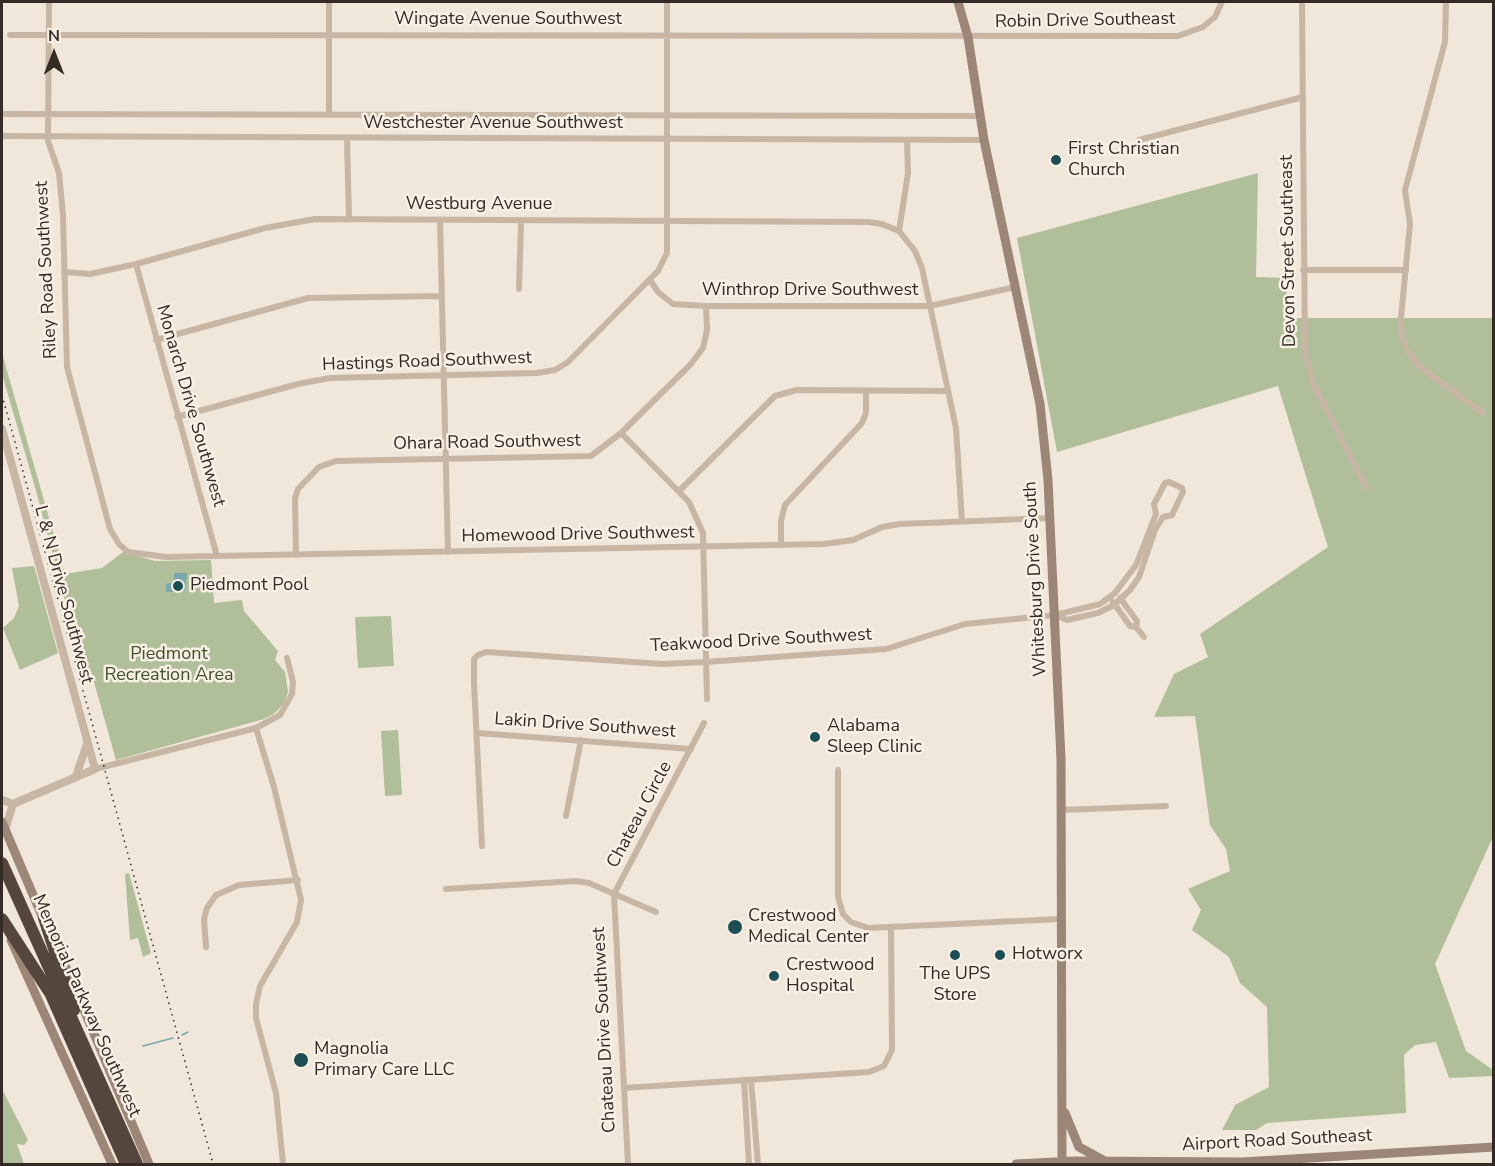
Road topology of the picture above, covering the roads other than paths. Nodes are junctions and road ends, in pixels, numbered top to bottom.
1 (49, 2) edge
2 (329, 2) edge
3 (667, 2) edge
4 (952, 2) edge
5 (1222, 2) edge
6 (1302, 2) edge
7 (1446, 2) edge
8 (959, 6) edge
9 (10, 34) dead end
10 (49, 34) junction
11 (329, 34) junction
12 (667, 36) junction
13 (968, 37) junction
14 (1303, 97) junction
15 (2, 114) edge
16 (48, 114) junction
17 (329, 114) junction
18 (668, 115) junction
19 (980, 116) junction
20 (2, 136) edge
21 (48, 137) junction
22 (347, 138) junction
23 (668, 140) junction
24 (907, 140) junction
25 (984, 140) junction
26 (1139, 140) dead end
27 (349, 219) junction
28 (440, 220) junction
29 (521, 220) junction
30 (668, 222) junction
31 (899, 231) junction
32 (136, 264) junction
33 (1303, 270) junction
34 (1406, 270) junction
35 (64, 272) junction
36 (650, 280) junction
37 (1015, 287) junction
38 (519, 289) dead end
39 (441, 296) junction
40 (706, 306) junction
41 (930, 306) junction
42 (156, 340) junction
43 (443, 376) junction
44 (866, 391) junction
45 (947, 391) junction
46 (1483, 413) dead end
47 (177, 417) junction
48 (2, 429) edge
49 (621, 433) junction
50 (445, 460) junction
51 (1366, 487) dead end
52 (679, 491) junction
53 (1050, 518) junction
54 (962, 521) junction
55 (112, 532) joint
56 (781, 545) junction
57 (703, 547) junction
58 (448, 552) junction
59 (296, 555) junction
60 (217, 556) junction
61 (1112, 595) junction
62 (1121, 599) junction
63 (1114, 605) junction
64 (1055, 615) junction
65 (1136, 627) junction
66 (1144, 637) dead end
67 (287, 658) dead end
68 (706, 662) junction
69 (707, 699) dead end
70 (704, 723) dead end
71 (256, 728) junction
72 (477, 733) junction
73 (581, 740) junction
74 (88, 742) junction
75 (691, 749) junction
76 (95, 769) junction
77 (838, 770) dead end
78 (76, 776) junction
79 (2, 800) edge
80 (13, 804) junction
81 (1166, 806) dead end
82 (1062, 810) junction
83 (566, 816) dead end
84 (3, 826) edge
85 (482, 846) dead end
86 (2, 863) edge
87 (2, 879) edge
88 (298, 880) junction
89 (446, 889) dead end
90 (614, 894) junction
91 (656, 912) dead end
92 (2, 918) edge
93 (44, 918) junction
94 (1060, 919) junction
95 (891, 928) junction
96 (206, 947) dead end
97 (51, 994) junction
98 (78, 1029) junction
99 (747, 1080) junction
100 (624, 1088) junction
101 (1062, 1102) junction
102 (1494, 1147) edge
103 (1106, 1161) junction
104 (1062, 1163) edge
105 (1254, 1163) edge
106 (112, 1164) edge
107 (126, 1164) edge
108 (137, 1164) edge
109 (149, 1164) edge
110 (283, 1164) edge
111 (628, 1164) edge
112 (749, 1164) edge
113 (758, 1164) edge
114 (1016, 1164) edge
115 (1036, 1164) edge
116 (1205, 1164) edge

1 - 10 street, Riley Road Southwest
2 - 11 street
3 - 12 street, Hastings Road Southwest
4 - 8 main road
5 - 13 street, Robin Drive Southeast
6 - 14 street, Devon Street Southeast
7 - 34 street
8 - 13 main road, Whitesburg Drive South
9 - 10 street, Wingate Avenue Southwest
10 - 11 street, Wingate Avenue Southwest
10 - 16 street, Riley Road Southwest
11 - 12 street, Wingate Avenue Southwest
11 - 17 street
12 - 13 street, Wingate Avenue Southwest
12 - 18 street, Hastings Road Southwest
13 - 19 main road, Whitesburg Drive South
14 - 26 street
14 - 33 street, Devon Street Southeast
15 - 16 street, Westchester Avenue Southwest
16 - 17 street, Westchester Avenue Southwest
16 - 21 street, Riley Road Southwest
17 - 18 street, Westchester Avenue Southwest
18 - 19 street, Westchester Avenue Southwest
18 - 23 street, Hastings Road Southwest
19 - 25 main road, Whitesburg Drive South
20 - 21 street, Westchester Avenue Southwest
21 - 22 street, Westchester Avenue Southwest
21 - 35 street, Riley Road Southwest
22 - 23 street, Westchester Avenue Southwest
22 - 27 street
23 - 24 street, Westchester Avenue Southwest
23 - 30 street, Hastings Road Southwest
24 - 25 street, Westchester Avenue Southwest
24 - 31 street
25 - 37 main road, Whitesburg Drive South
27 - 28 street, Westburg Avenue
27 - 32 street, Westburg Avenue
28 - 29 street, Westburg Avenue
28 - 39 street
29 - 30 street, Westburg Avenue
29 - 38 street
30 - 31 street, Westburg Avenue
30 - 36 street, Hastings Road Southwest
31 - 41 street
32 - 35 street, Westburg Avenue
32 - 42 street, Monarch Drive Southwest
33 - 34 street
33 - 51 street, Devon Street Southeast
34 - 46 street
35 - 55 street, Riley Road Southwest
36 - 40 street, Winthrop Drive Southwest
36 - 43 street, Hastings Road Southwest
37 - 41 street, Winthrop Drive Southwest
37 - 53 main road, Whitesburg Drive South
39 - 42 street
39 - 43 street
40 - 41 street, Winthrop Drive Southwest
40 - 49 street, Ohara Road Southwest
41 - 45 street
42 - 47 street, Monarch Drive Southwest
43 - 47 street, Hastings Road Southwest
43 - 50 street
44 - 45 street
44 - 52 street
44 - 56 street
45 - 54 street
47 - 60 street, Monarch Drive Southwest
48 - 74 street, L & N Drive Southwest
49 - 50 street, Ohara Road Southwest
49 - 52 street
50 - 58 street
50 - 59 street, Ohara Road Southwest
52 - 57 street
53 - 54 street, Homewood Drive Southwest
53 - 64 main road, Whitesburg Drive South
54 - 56 street, Homewood Drive Southwest
55 - 60 street, Homewood Drive Southwest
56 - 57 street, Homewood Drive Southwest
57 - 58 street, Homewood Drive Southwest
57 - 68 street
58 - 59 street, Homewood Drive Southwest
59 - 60 street, Homewood Drive Southwest
61 - 62 street
61 - 62 street
61 - 63 street
61 - 64 street
62 - 63 street
62 - 65 street
63 - 64 street
63 - 65 street
64 - 68 street, Teakwood Drive Southwest
64 - 82 main road, Whitesburg Drive South
65 - 66 street
67 - 71 street
68 - 69 street
68 - 72 street, Teakwood Drive Southwest
70 - 75 street, Chateau Circle
71 - 76 street
71 - 88 street
72 - 73 street, Lakin Drive Southwest
72 - 85 street, Teakwood Drive Southwest
73 - 75 street, Lakin Drive Southwest
73 - 83 street
74 - 76 street, L & N Drive Southwest
74 - 78 street
75 - 90 street, Chateau Circle
76 - 78 street
77 - 95 street
78 - 80 street
79 - 80 street
80 - 84 street
81 - 82 street
82 - 94 main road, Whitesburg Drive South
84 - 93 main road
86 - 98 highway, Memorial Parkway Southwest
87 - 97 highway, Memorial Parkway Southwest
88 - 96 street
88 - 110 street
89 - 90 street
90 - 91 street
90 - 100 street, Chateau Drive Southwest
92 - 97 highway
92 - 106 main road
93 - 98 highway
93 - 109 main road
94 - 95 street
94 - 101 main road, Whitesburg Drive South
95 - 99 street
97 - 107 highway, Memorial Parkway Southwest
98 - 108 highway, Memorial Parkway Southwest
99 - 100 street
99 - 112 street
99 - 113 street
100 - 111 street, Chateau Drive Southwest
101 - 103 main road
101 - 104 main road, Whitesburg Drive South
102 - 105 main road, Airport Road Southeast
103 - 104 main road, Airport Road Southeast
103 - 116 main road, Airport Road Southeast
104 - 115 main road, Airport Road Southeast
105 - 116 main road, Airport Road Southeast
114 - 115 main road, Airport Road Southeast

